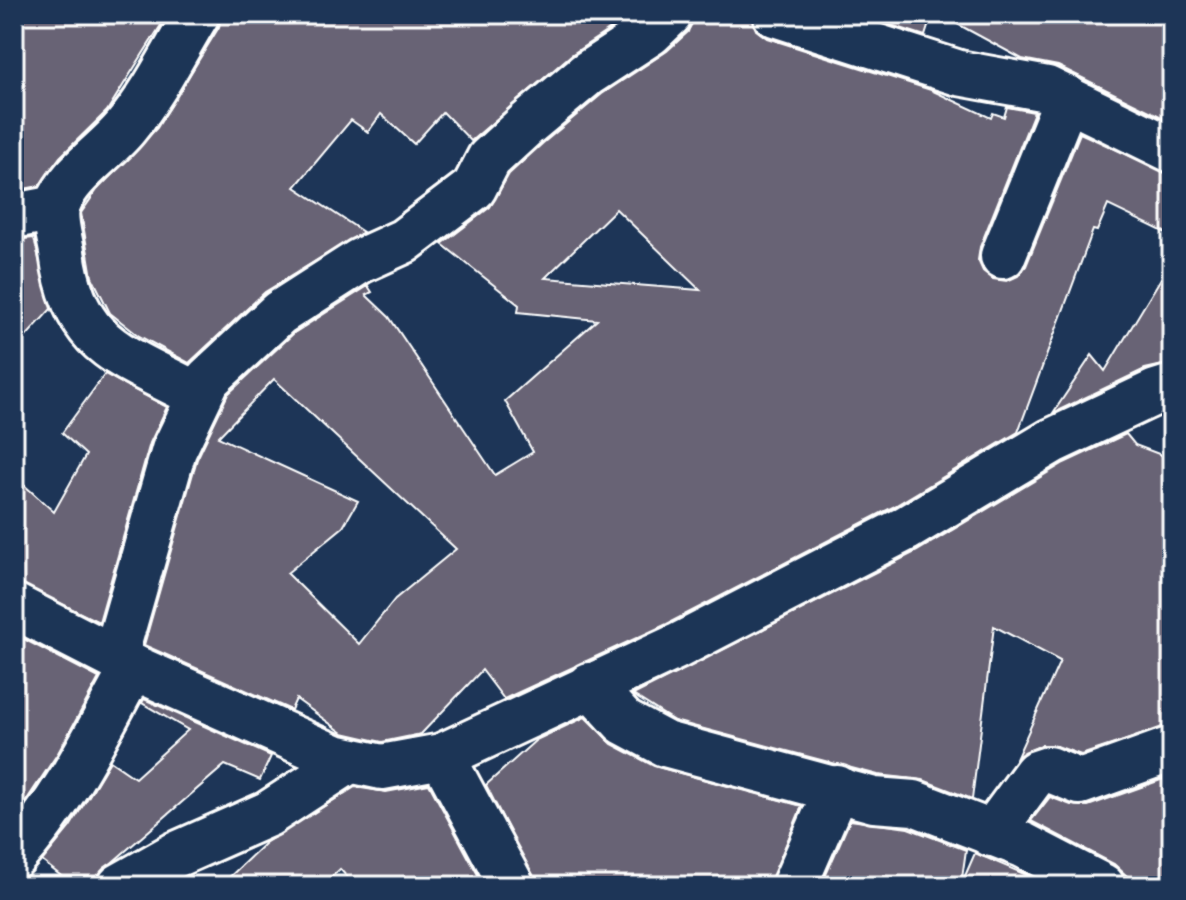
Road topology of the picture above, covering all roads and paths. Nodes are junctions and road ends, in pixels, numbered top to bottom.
1 (197, 14) edge
2 (670, 14) edge
3 (775, 14) edge
4 (1067, 98) junction
5 (1172, 150) edge
6 (35, 212) edge
7 (1003, 256) dead end
8 (1172, 387) edge
9 (199, 396) junction
10 (14, 606) edge
11 (124, 662) junction
12 (590, 685) junction
13 (1172, 749) edge
14 (442, 756) junction
15 (349, 761) junction
16 (837, 788) junction
17 (991, 834) junction
18 (14, 856) edge
19 (120, 886) edge
20 (512, 886) edge
21 (794, 886) edge
22 (1102, 886) edge

1 - 6 street
2 - 9 street
3 - 4 street
4 - 5 street
4 - 7 street
6 - 9 street
8 - 12 street
9 - 11 street
10 - 11 street
11 - 15 street
11 - 18 street
12 - 14 street
12 - 16 street
13 - 17 street
14 - 15 street
14 - 20 street
15 - 19 street
16 - 17 street
16 - 21 street
17 - 22 street

